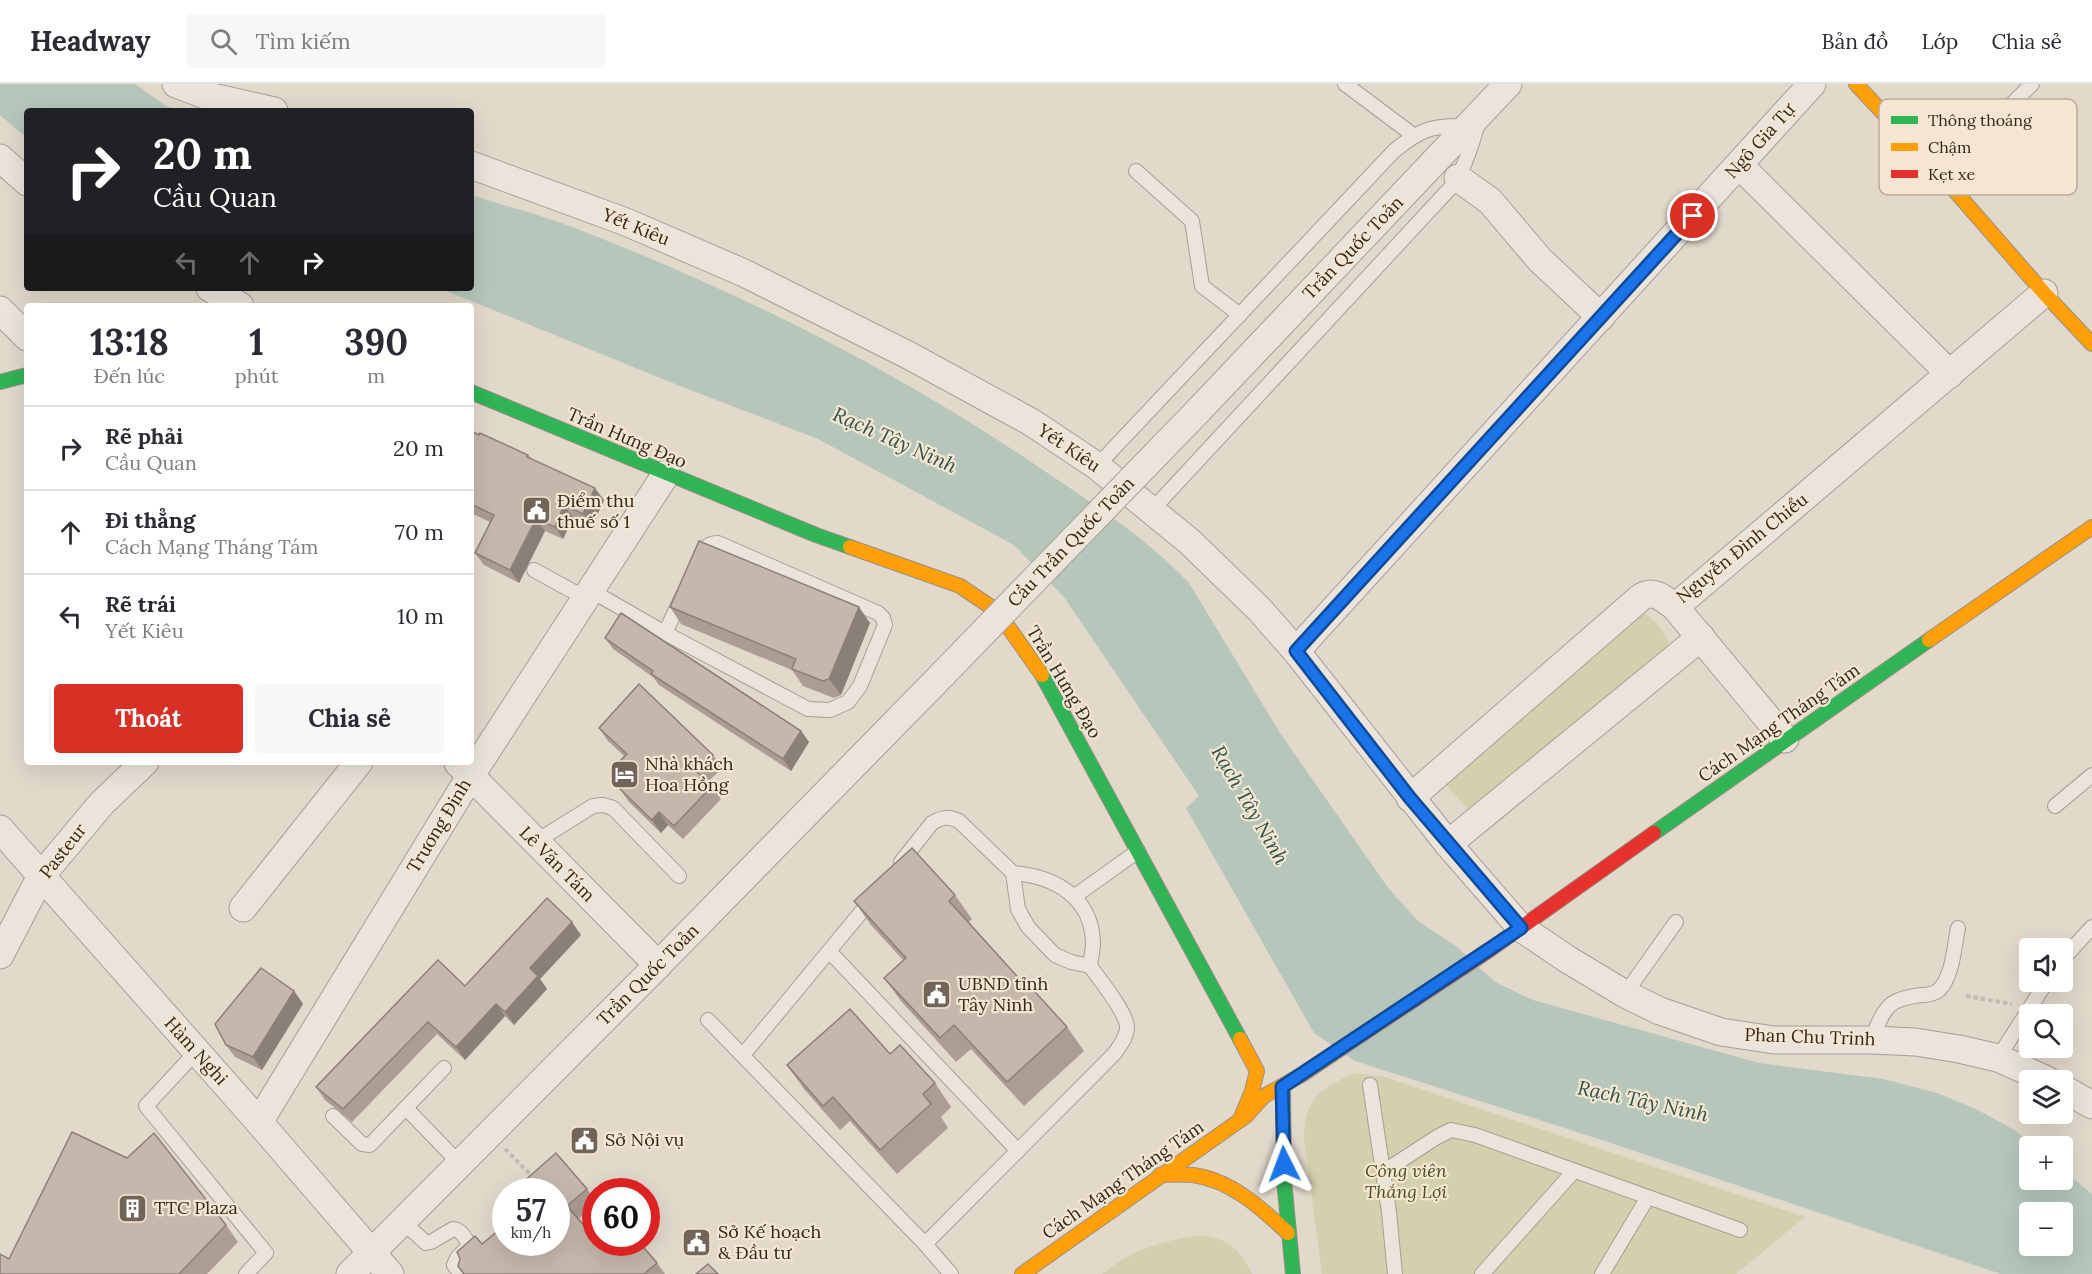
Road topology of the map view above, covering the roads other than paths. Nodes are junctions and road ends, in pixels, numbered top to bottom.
1 (176, 84) edge
2 (1345, 84) edge
3 (1508, 84) edge
4 (1812, 84) edge
5 (1856, 84) edge
6 (2032, 84) edge
7 (2017, 99) edge
8 (261, 108) edge
9 (1879, 109) edge
10 (1475, 120) junction
11 (1413, 135) junction
12 (0, 158) edge
13 (1739, 165) junction
14 (474, 166) edge
15 (1136, 171) dead end
16 (1458, 178) junction
17 (24, 179) edge
18 (1958, 195) edge
19 (215, 291) edge
20 (2044, 293) junction
21 (235, 303) edge
22 (0, 310) edge
23 (1240, 315) junction
24 (1601, 317) junction
25 (24, 335) edge
26 (2092, 344) edge
27 (1950, 374) junction
28 (24, 376) edge
29 (0, 382) edge
30 (474, 393) edge
31 (1198, 411) joint
32 (1097, 466) junction
33 (666, 474) junction
34 (1152, 510) junction
35 (2092, 527) edge
36 (534, 570) dead end
37 (587, 594) junction
38 (1675, 607) junction
39 (665, 633) junction
40 (1701, 637) junction
41 (1296, 651) junction
42 (944, 673) joint
43 (1785, 739) junction
44 (474, 754) edge
45 (142, 765) edge
46 (357, 765) edge
47 (464, 768) edge
48 (2092, 774) edge
49 (1410, 798) junction
50 (2055, 806) dead end
51 (0, 829) edge
52 (535, 842) junction
53 (1448, 844) junction
54 (1138, 851) junction
55 (896, 869) edge
56 (1013, 873) junction
57 (41, 876) junction
58 (679, 876) dead end
59 (881, 887) edge
60 (1075, 896) junction
61 (243, 908) dead end
62 (1676, 922) dead end
63 (2092, 927) edge
64 (1521, 928) junction
65 (1958, 928) dead end
66 (2073, 948) edge
67 (830, 952) junction
68 (0, 955) edge
69 (658, 965) junction
70 (1090, 966) junction
71 (2040, 992) edge
72 (1625, 994) junction
73 (708, 1020) dead end
74 (1871, 1040) junction
75 (197, 1051) junction
76 (743, 1055) junction
77 (1998, 1058) junction
78 (444, 1068) dead end
79 (2025, 1070) edge
80 (1257, 1071) junction
81 (1370, 1085) dead end
82 (1285, 1086) junction
83 (2073, 1094) edge
84 (2092, 1105) edge
85 (406, 1108) junction
86 (333, 1116) edge
87 (1243, 1118) junction
88 (260, 1122) junction
89 (1017, 1151) junction
90 (460, 1164) junction
91 (1574, 1171) junction
92 (1383, 1172) junction
93 (1160, 1175) junction
94 (1648, 1197) junction
95 (403, 1222) junction
96 (1740, 1230) dead end
97 (1288, 1233) junction
98 (926, 1244) junction
99 (372, 1253) junction
100 (1484, 1273) edge
101 (246, 1274) edge
102 (350, 1274) edge
103 (390, 1274) edge
104 (460, 1274) edge
105 (951, 1274) edge
106 (1022, 1274) edge
107 (1293, 1274) edge
108 (1395, 1274) edge
109 (1602, 1274) edge

1 - 8 street
2 - 11 lane
3 - 10 street, Trần Quốc Toản
4 - 13 street, Ngô Gia Tự
5 - 9 main road
6 - 7 lane
10 - 11 lane
10 - 16 lane
10 - 31 street, Trần Quốc Toản
11 - 23 lane
12 - 17 street
13 - 24 street, Ngô Gia Tự
13 - 27 street
14 - 32 street, Yết Kiêu
15 - 23 lane
16 - 24 street
16 - 34 lane
18 - 20 main road
19 - 21 street
20 - 26 main road
20 - 27 street, Nguyễn Đình Chiểu
22 - 25 street
23 - 32 lane
24 - 41 street, Ngô Gia Tự
27 - 38 street, Nguyễn Đình Chiểu
28 - 29 main road
30 - 33 main road, Trần Hưng Đạo
31 - 42 street, Cầu Trần Quốc Toản, bridge
32 - 34 street, Yết Kiêu
33 - 37 street, Trương Định
33 - 54 main road, Trần Hưng Đạo
34 - 41 street, Yết Kiêu
35 - 43 main road, Cách Mạng Tháng Tám
36 - 37 lane
37 - 39 lane
37 - 44 street, Trương Định
38 - 40 street
38 - 49 street, Nguyễn Đình Chiểu
39 - 39 lane
40 - 43 street
40 - 53 street
41 - 49 street, Yết Kiêu
42 - 69 street, Trần Quốc Toản
43 - 64 main road, Cách Mạng Tháng Tám
45 - 57 street, Pasteur
46 - 61 street
47 - 52 street, Lê Văn Tám
47 - 88 street, Trương Định
48 - 50 lane
49 - 53 street, Yết Kiêu
51 - 57 street, Hàm Nghi
52 - 58 lane
52 - 69 street, Lê Văn Tám
53 - 64 street, Yết Kiêu
54 - 60 lane
54 - 80 main road, Trần Hưng Đạo
55 - 56 lane
56 - 60 lane
56 - 70 lane
57 - 68 street, Pasteur
57 - 75 street, Hàm Nghi
59 - 67 lane
60 - 70 lane
62 - 72 lane
63 - 66 lane
64 - 72 street, Phan Chu Trinh
64 - 82 main road, Cách Mạng Tháng Tám
65 - 74 lane
67 - 76 lane
67 - 89 lane
69 - 90 street, Trần Quốc Toản
70 - 89 lane
71 - 77 lane
72 - 74 street, Phan Chu Trinh
73 - 76 lane
74 - 77 street, Phan Chu Trinh
75 - 88 street, Hàm Nghi
75 - 101 lane
76 - 98 lane
77 - 79 street, Phan Chu Trinh
78 - 85 lane
80 - 82 main road
80 - 87 main road
81 - 92 lane
82 - 87 main road, Cách Mạng Tháng Tám
82 - 97 main road
83 - 84 street
85 - 86 lane
85 - 90 lane
87 - 93 main road, Cách Mạng Tháng Tám
88 - 99 street, Hàm Nghi
89 - 98 lane
90 - 95 street, Trần Quốc Toản
91 - 92 lane
91 - 94 lane
91 - 100 lane
92 - 108 lane
93 - 97 main road
93 - 106 main road, Cách Mạng Tháng Tám
94 - 96 lane
94 - 109 lane
95 - 99 street, Trần Quốc Toản
95 - 104 lane
97 - 107 main road
98 - 105 lane
99 - 102 street, Trần Quốc Toản
99 - 103 street, Hàm Nghi

